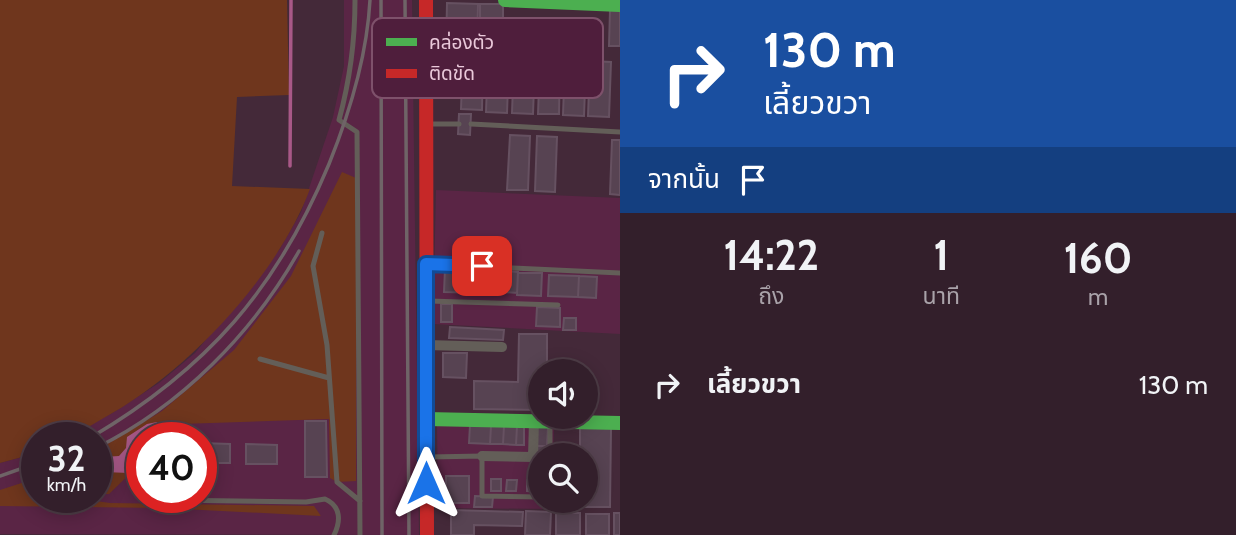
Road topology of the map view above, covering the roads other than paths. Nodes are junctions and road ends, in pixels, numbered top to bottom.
1 (355, 0) edge
2 (426, 0) edge
3 (505, 0) edge
4 (620, 5) edge
5 (426, 18) edge
6 (427, 98) edge
7 (427, 124) junction
8 (458, 124) dead end
9 (471, 124) dead end
10 (620, 132) edge
11 (322, 233) dead end
12 (426, 264) junction
13 (620, 273) edge
14 (426, 301) junction
15 (558, 305) dead end
16 (426, 345) junction
17 (502, 347) dead end
18 (260, 359) dead end
19 (329, 378) junction
20 (426, 419) junction
21 (528, 421) edge
22 (598, 423) edge
23 (620, 423) edge
24 (534, 429) edge
25 (482, 456) junction
26 (426, 457) junction
27 (528, 497) edge
28 (217, 501) edge
29 (360, 501) junction
30 (334, 535) edge
31 (360, 535) edge
32 (427, 535) edge

1 - 29 lane
2 - 5 street
3 - 4 street
6 - 7 street
7 - 8 lane
7 - 12 street
9 - 10 lane
11 - 19 lane
12 - 13 lane
12 - 14 street
14 - 15 lane
14 - 16 street
16 - 17 street
16 - 20 street
18 - 19 lane
19 - 29 lane
20 - 21 street
20 - 26 street
22 - 23 street
24 - 25 street
25 - 26 lane
25 - 27 lane
26 - 32 street
28 - 30 lane
29 - 31 lane

